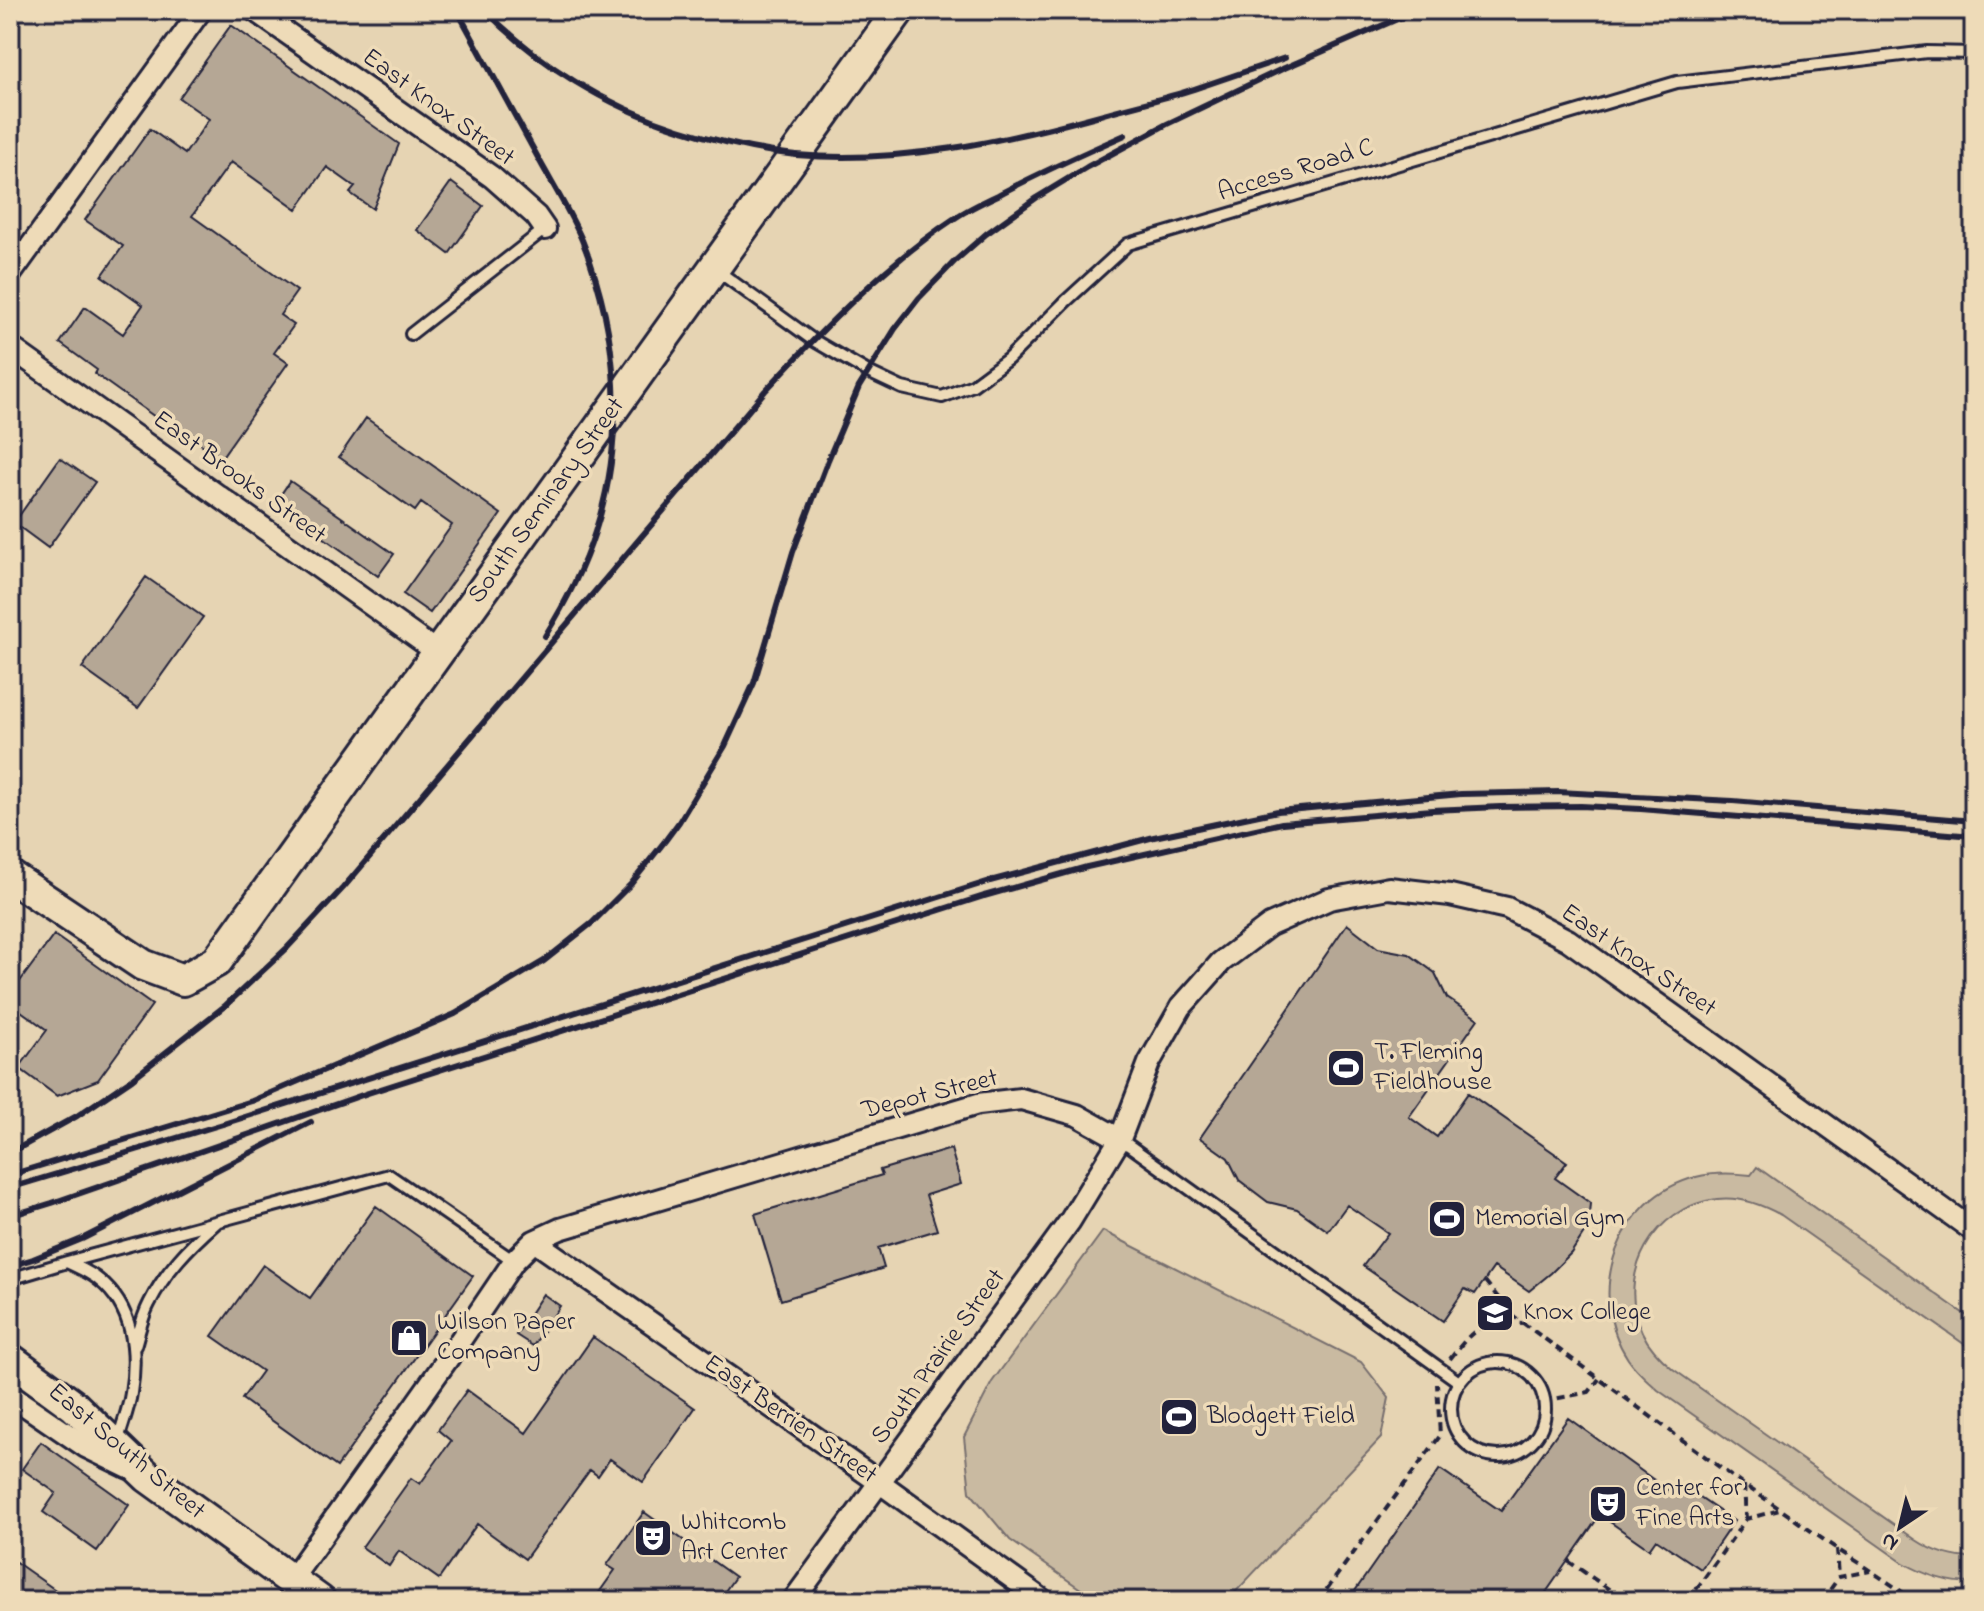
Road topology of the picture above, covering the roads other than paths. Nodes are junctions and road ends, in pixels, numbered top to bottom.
1 (201, 10) edge
2 (254, 10) edge
3 (899, 10) edge
4 (1974, 53) edge
5 (545, 229) joint
6 (714, 267) junction
7 (10, 275) edge
8 (411, 334) dead end
9 (10, 347) edge
10 (437, 652) junction
11 (10, 876) edge
12 (1120, 1139) junction
13 (219, 1221) junction
14 (1974, 1231) edge
15 (534, 1241) junction
16 (514, 1261) junction
17 (67, 1262) junction
18 (10, 1279) edge
19 (134, 1348) junction
20 (10, 1359) edge
21 (1459, 1382) junction
22 (10, 1395) edge
23 (116, 1446) junction
24 (148, 1477) junction
25 (879, 1482) junction
26 (284, 1591) edge
27 (320, 1601) edge
28 (793, 1601) edge
29 (1044, 1601) edge

1 - 7 street
2 - 5 street, East Knox Street
3 - 6 street, South Seminary Street
4 - 6 lane, Access Road C
5 - 8 lane
6 - 10 street, South Seminary Street
9 - 10 street, East Brooks Street
10 - 11 street, South Seminary Street
12 - 14 street, East Knox Street
12 - 15 street, Depot Street
12 - 21 lane, Depot Street
12 - 25 street, South Prairie Street
13 - 16 lane
13 - 17 lane
13 - 19 lane
15 - 16 street
15 - 25 street, East Berrien Street
16 - 26 street
17 - 18 lane
17 - 19 lane
19 - 23 lane
20 - 23 street, East South Street
21 - 21 lane
22 - 24 street
23 - 24 street, East South Street
24 - 26 street, East South Street
25 - 28 street, South Prairie Street
25 - 29 street, East Berrien Street
26 - 27 street, East South Street

